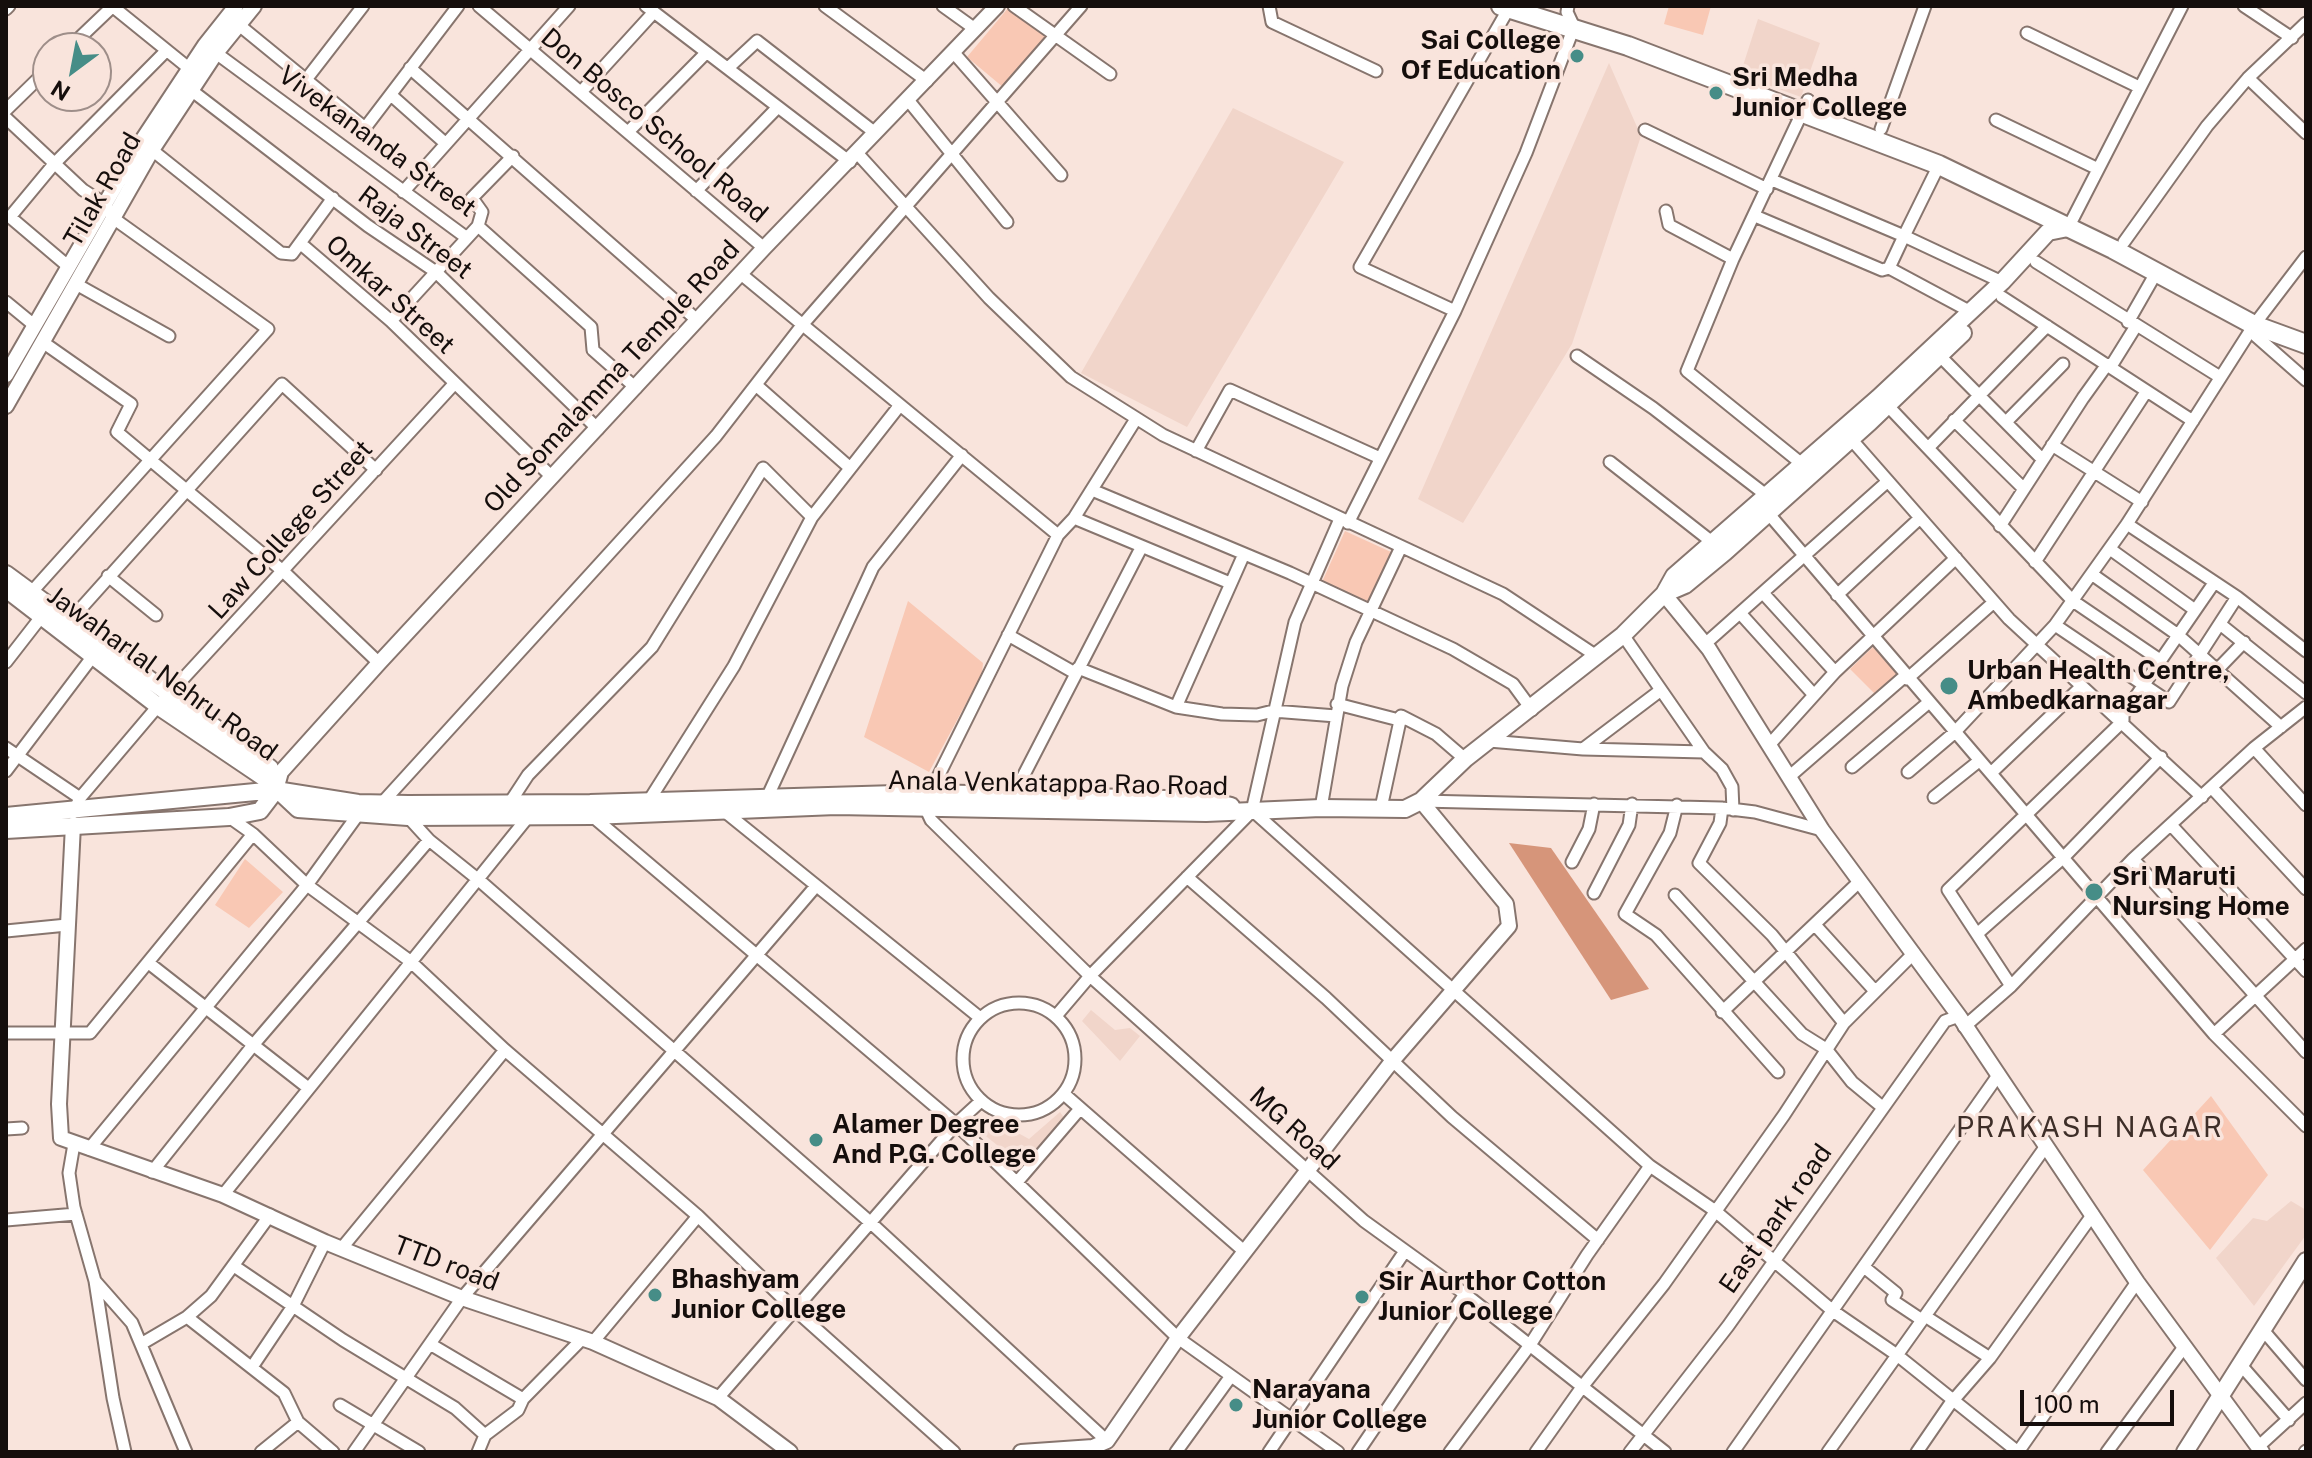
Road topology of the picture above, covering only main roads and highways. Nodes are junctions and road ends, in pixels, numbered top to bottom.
1 (1545, 6) edge
2 (1505, 7) edge
3 (1569, 15) edge
4 (1806, 105) junction
5 (2066, 225) junction
6 (2002, 290) junction
7 (2258, 320) junction
8 (2306, 332) edge
9 (2306, 344) edge
10 (6, 574) edge
11 (6, 589) edge
12 (1664, 594) junction
13 (26, 598) junction
14 (64, 626) junction
15 (163, 701) junction
16 (276, 790) junction
17 (927, 799) junction
18 (765, 804) junction
19 (590, 810) junction
20 (75, 811) junction
21 (1252, 811) junction
22 (6, 816) edge
23 (6, 830) edge
24 (2306, 1261) edge
25 (2185, 1452) edge

1 - 3 main road
2 - 3 main road
3 - 4 main road
4 - 5 main road
4 - 5 main road
5 - 6 main road
5 - 6 main road
5 - 7 main road
5 - 7 main road
6 - 12 main road
6 - 12 main road
7 - 8 main road
7 - 9 main road
10 - 13 main road, Jawaharlal Nehru Road
11 - 13 main road, Jawaharlal Nehru Road
12 - 21 main road
13 - 14 main road, Jawaharlal Nehru Road
13 - 14 main road, Jawaharlal Nehru Road
14 - 15 main road, Jawaharlal Nehru Road
14 - 15 main road, Jawaharlal Nehru Road
15 - 16 main road, Jawaharlal Nehru Road
16 - 19 main road, Anala Venkatappa Rao Road
16 - 19 main road, Anala Venkatappa Rao Road
16 - 20 main road, Anala Venkatappa Rao Road
16 - 20 main road, Anala Venkatappa Rao Road
17 - 18 main road, Anala Venkatappa Rao Road
17 - 21 main road, Anala Venkatappa Rao Road
17 - 21 main road, Anala Venkatappa Rao Road
18 - 19 main road, Anala Venkatappa Rao Road
18 - 19 main road, Anala Venkatappa Rao Road
20 - 22 main road, Anala Venkatappa Rao Road
20 - 23 main road, Anala Venkatappa Rao Road
24 - 25 main road

